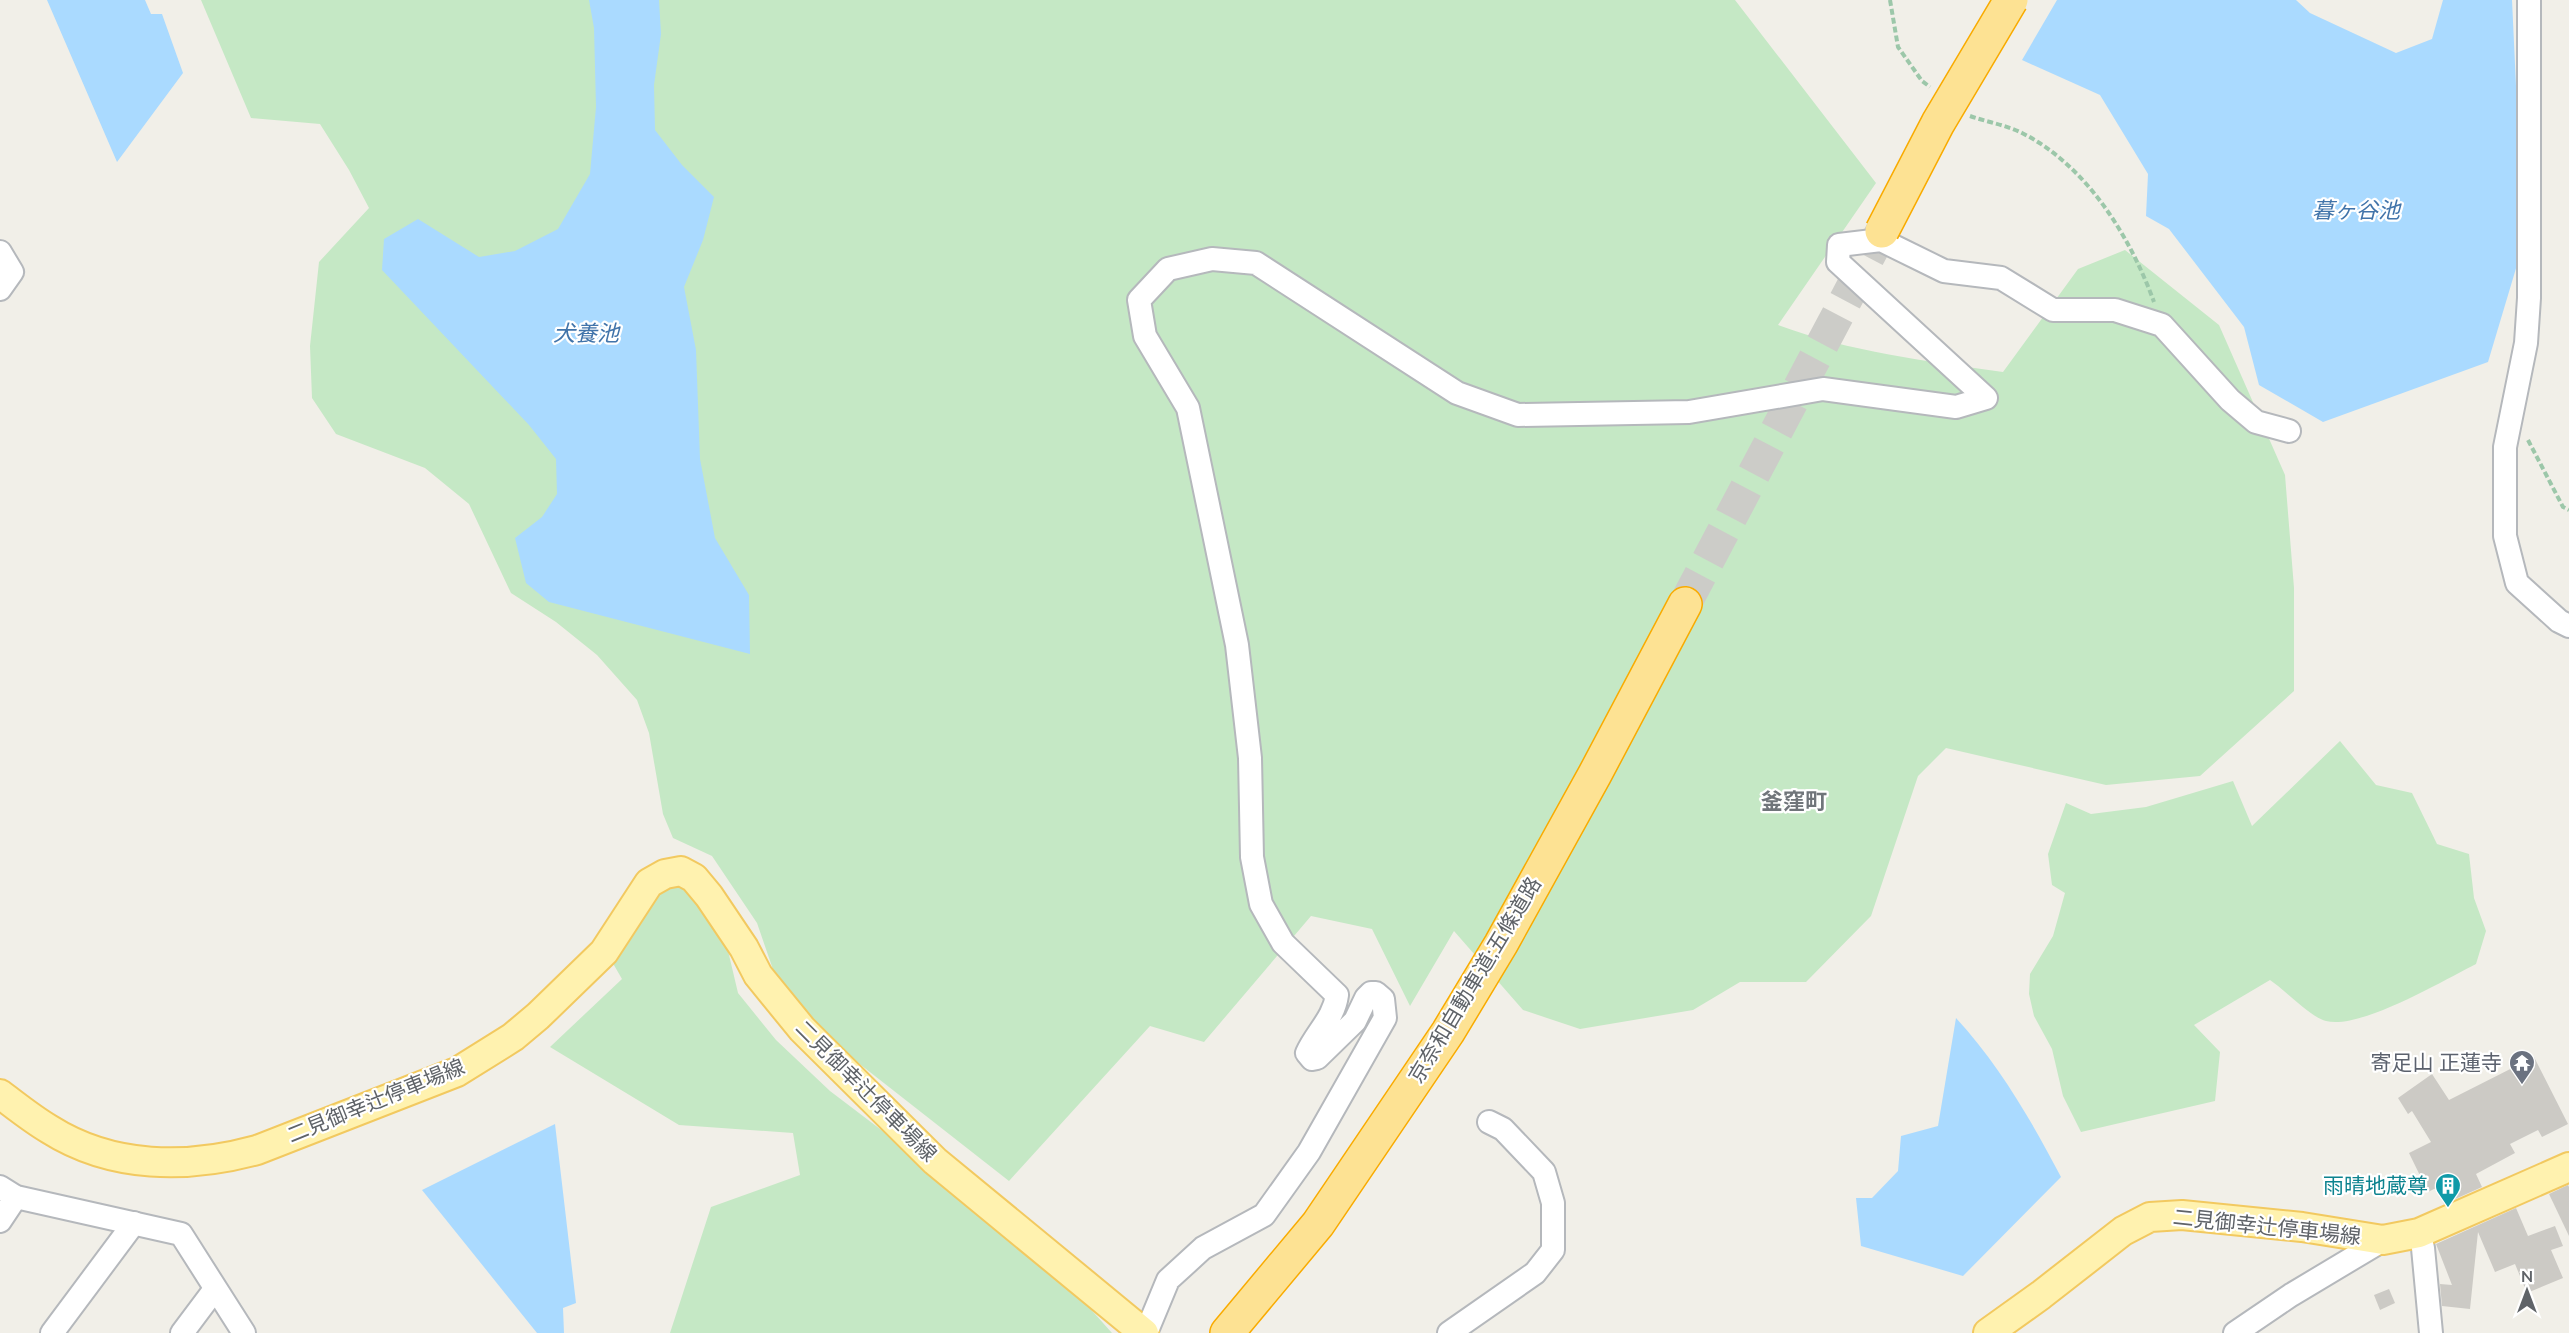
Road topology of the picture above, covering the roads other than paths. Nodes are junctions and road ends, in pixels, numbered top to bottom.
1 (2011, 0) edge
2 (2529, 0) edge
3 (1882, 231) tunnel mouth
4 (0, 252) edge
5 (0, 289) edge
6 (2289, 430) dead end
7 (1685, 604) tunnel mouth
8 (2569, 626) edge
9 (0, 1095) edge
10 (1489, 1122) dead end
11 (2569, 1167) edge
12 (8, 1192) edge
13 (0, 1221) edge
14 (134, 1223) junction
15 (2419, 1233) junction
16 (2383, 1240) junction
17 (215, 1288) junction
18 (1229, 1331) edge
19 (52, 1333) edge
20 (182, 1333) edge
21 (244, 1333) edge
22 (1145, 1333) edge
23 (1449, 1333) edge
24 (1988, 1333) edge
25 (2235, 1333) edge
26 (2431, 1333) edge

1 - 3 highway, bridge
2 - 8 street
4 - 5 street
6 - 22 street
7 - 18 highway, 京奈和自動車道;五條道路
9 - 22 main road, 二見御幸辻停車場線
10 - 23 street
11 - 15 main road, 二見御幸辻停車場線
12 - 13 street
12 - 14 street
14 - 17 street
14 - 19 street
15 - 16 main road, 二見御幸辻停車場線
15 - 26 street
16 - 24 main road, 二見御幸辻停車場線
16 - 25 street
17 - 20 street
17 - 21 street

